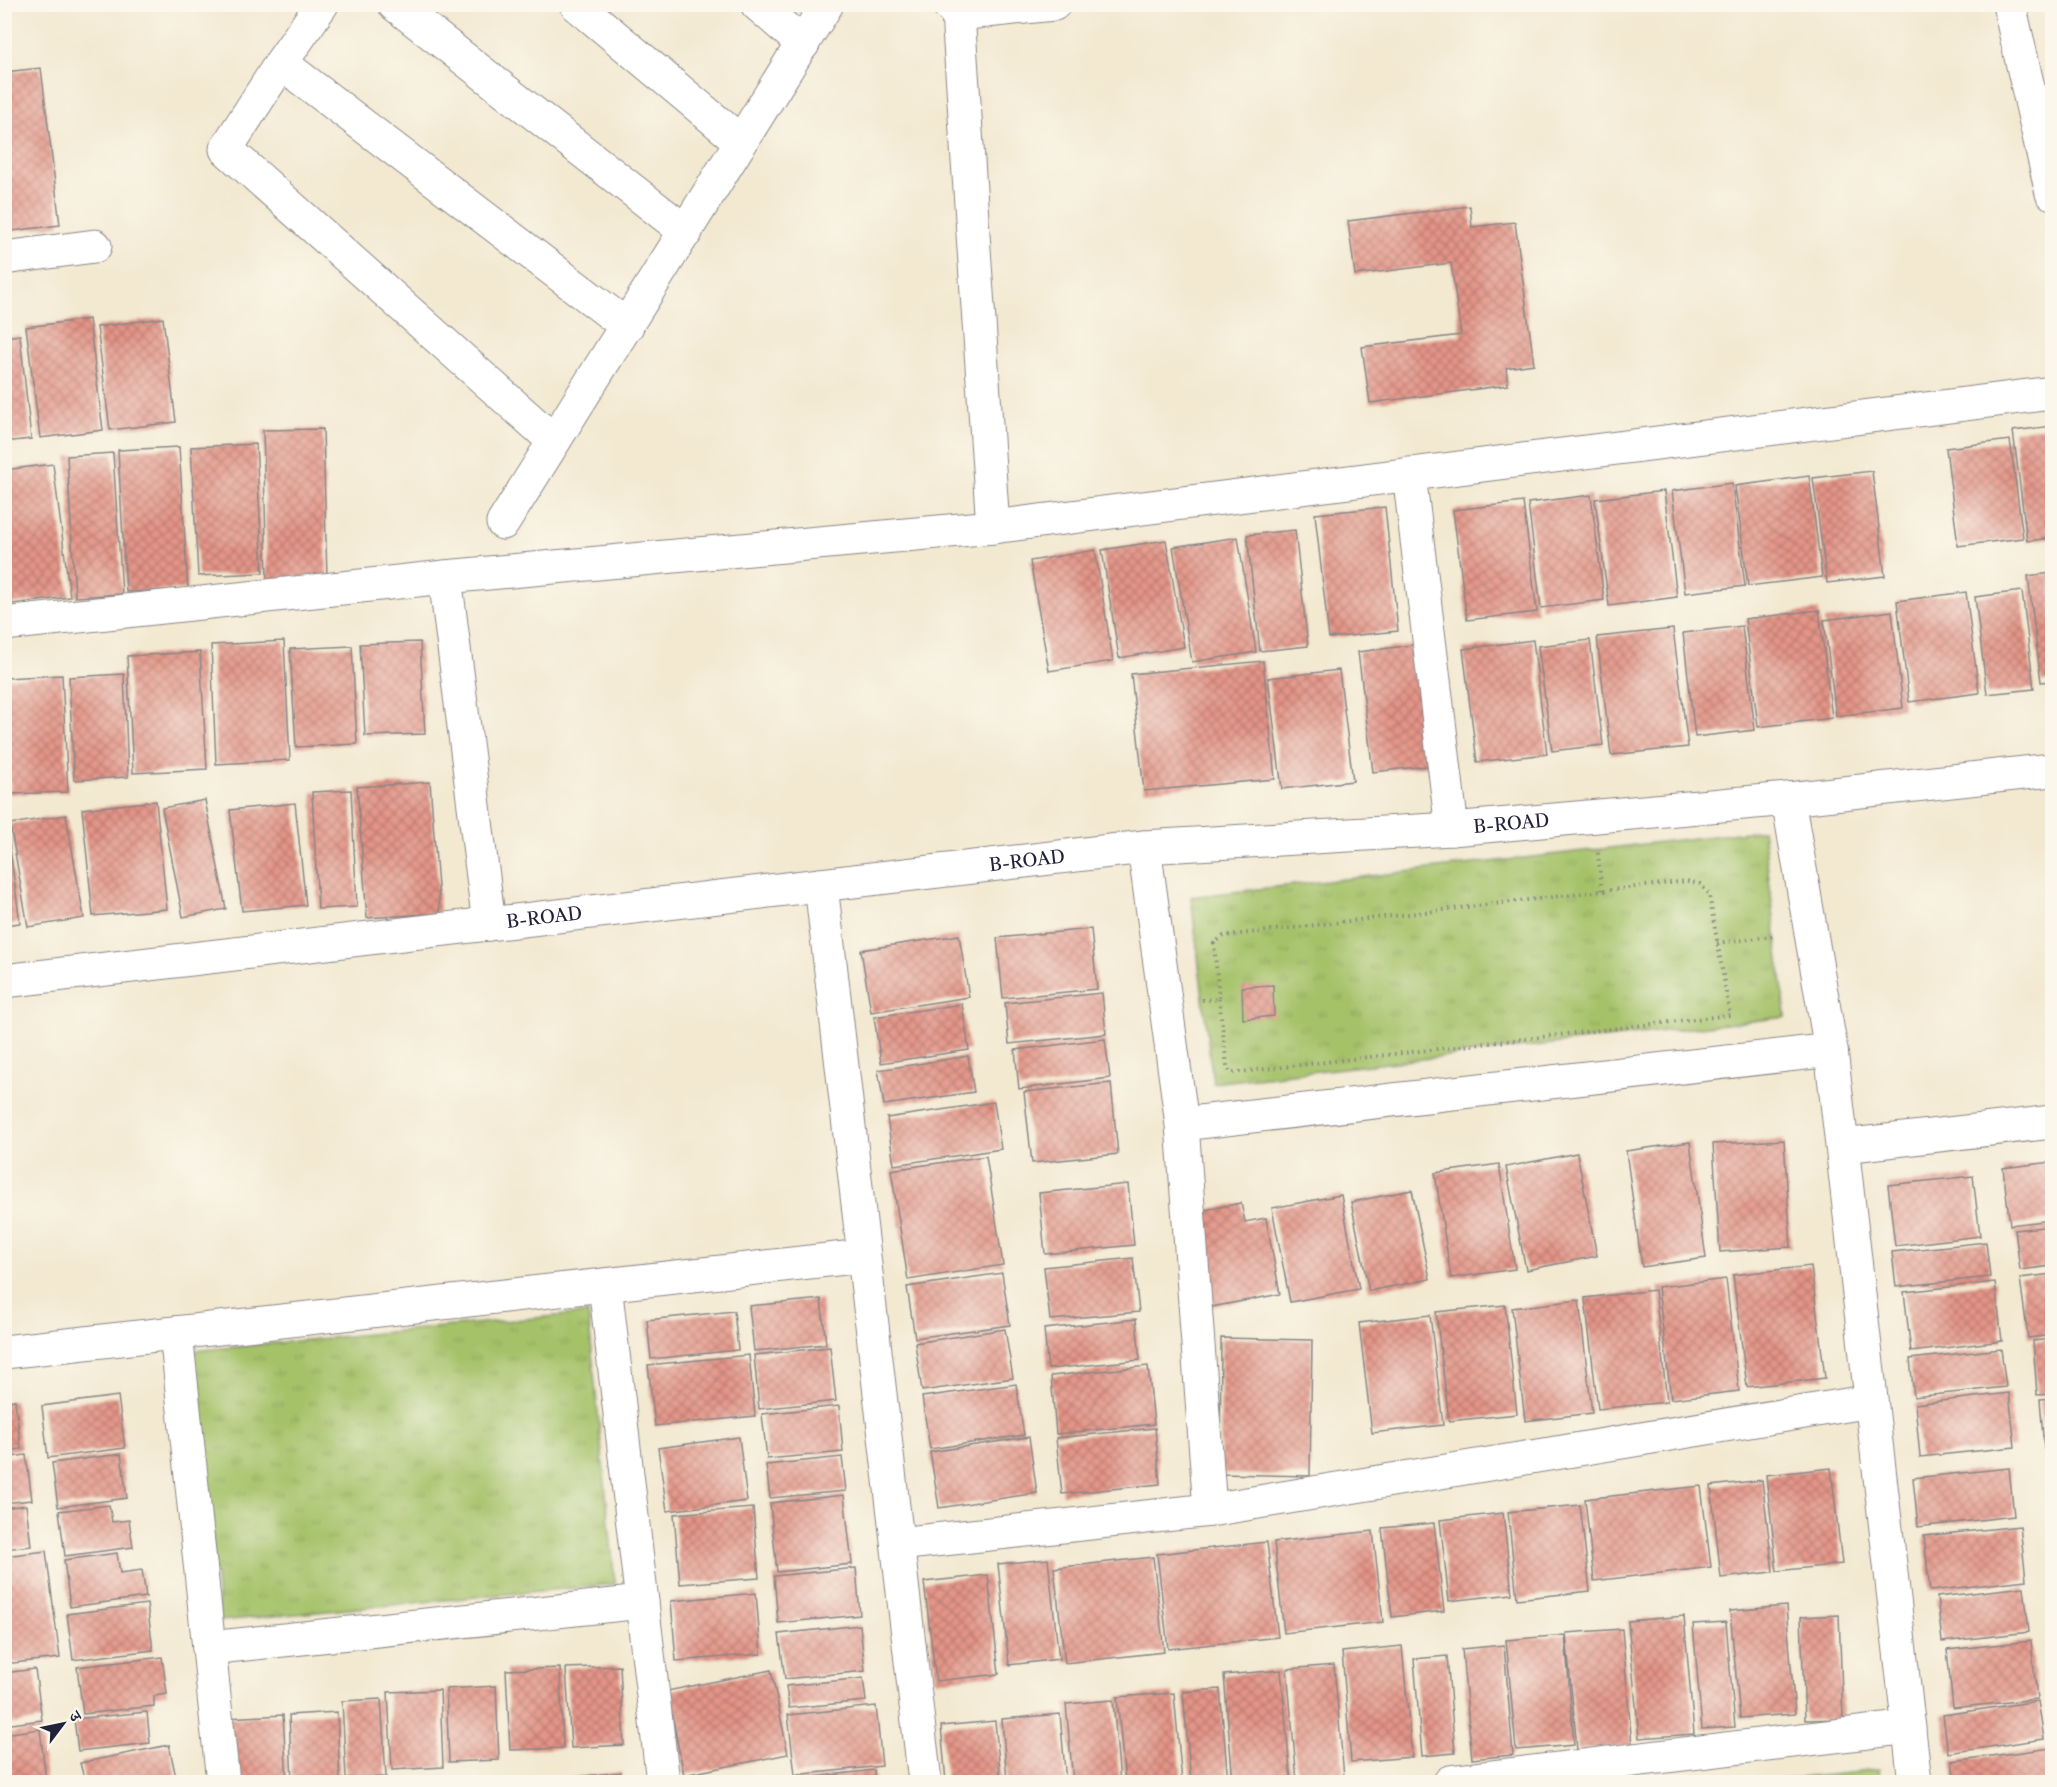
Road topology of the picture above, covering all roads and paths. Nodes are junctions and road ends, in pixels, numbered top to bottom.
1 (322, 4) edge
2 (394, 4) edge
3 (576, 4) edge
4 (757, 4) edge
5 (827, 4) edge
6 (1054, 4) edge
7 (2010, 4) edge
8 (1014, 6) edge
9 (953, 9) edge
10 (803, 44) junction
11 (281, 63) junction
12 (741, 142) junction
13 (2052, 193) edge
14 (686, 232) junction
15 (95, 246) dead end
16 (4, 258) edge
17 (627, 326) junction
18 (2052, 393) edge
19 (554, 441) junction
20 (1409, 474) junction
21 (503, 523) dead end
22 (993, 527) junction
23 (445, 578) junction
24 (4, 624) edge
25 (2052, 771) edge
26 (1788, 799) junction
27 (1452, 829) junction
28 (1144, 847) junction
29 (821, 885) junction
30 (489, 924) junction
31 (1811, 932) junction
32 (1717, 943) junction
33 (4, 981) edge
34 (1219, 999) junction
35 (1165, 1002) junction
36 (1831, 1050) junction
37 (2052, 1122) edge
38 (1182, 1124) junction
39 (1843, 1146) junction
40 (863, 1256) junction
41 (605, 1285) junction
42 (176, 1333) junction
43 (4, 1352) edge
44 (1871, 1401) junction
45 (1210, 1510) junction
46 (898, 1544) junction
47 (642, 1602) junction
48 (209, 1648) junction
49 (1909, 1727) junction
50 (223, 1782) edge
51 (663, 1782) edge
52 (925, 1782) edge
53 (1450, 1782) edge
54 (1915, 1782) edge

1 - 11 street
2 - 14 street
3 - 12 street
4 - 10 street
5 - 10 street
6 - 8 street
7 - 13 street
8 - 9 street
9 - 22 street
10 - 12 street
11 - 17 street
11 - 19 street
12 - 14 street
14 - 17 street
15 - 16 street
17 - 19 street
18 - 20 street
19 - 21 street
20 - 22 street
20 - 27 street
22 - 23 street
23 - 24 street
23 - 30 street
25 - 26 street, B-ROAD
26 - 27 street, B-ROAD
26 - 31 street
27 - 28 street, B-ROAD
28 - 29 street, B-ROAD
28 - 35 street
29 - 30 street, B-ROAD
29 - 40 street
30 - 33 street, B-ROAD
31 - 32 path
31 - 36 street
32 - 34 path
32 - 34 path
34 - 35 path
35 - 38 street
36 - 38 street
36 - 39 street
37 - 39 street
38 - 45 street
39 - 44 street
40 - 41 street
40 - 46 street
41 - 42 street
41 - 47 street
42 - 43 street
42 - 48 street
44 - 45 street
44 - 49 street
45 - 46 street
46 - 52 street
47 - 48 street
47 - 51 street
48 - 50 street
49 - 53 street
49 - 54 street

